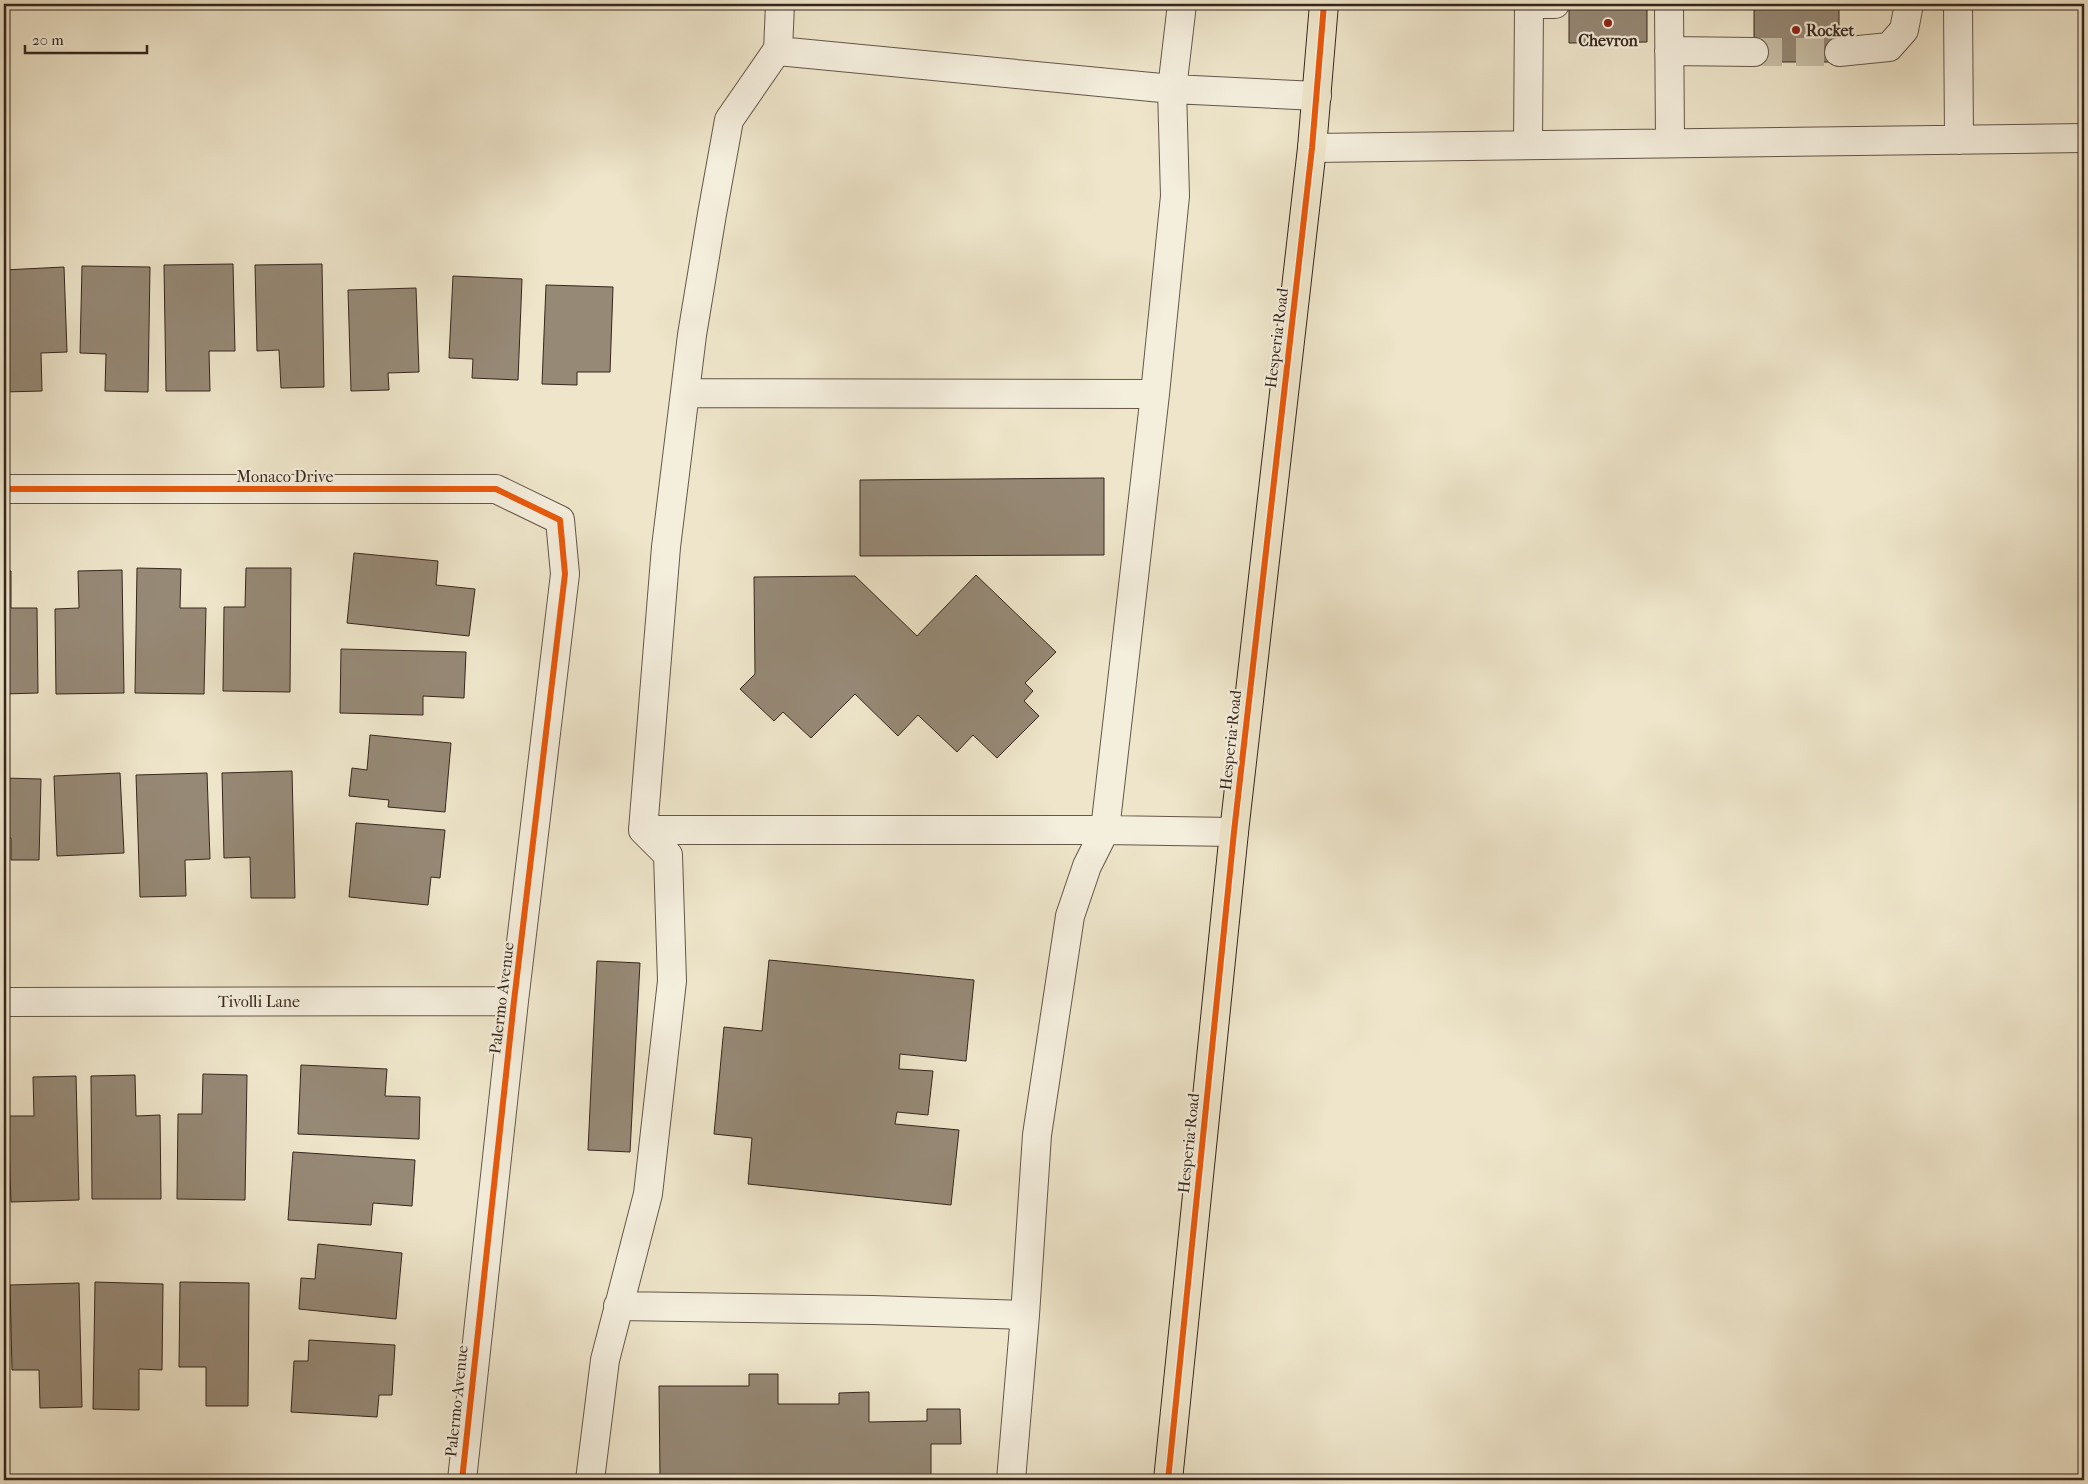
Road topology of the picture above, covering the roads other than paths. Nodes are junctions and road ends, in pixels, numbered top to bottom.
1 (780, 4) edge
2 (1182, 4) edge
3 (1324, 4) edge
4 (1529, 4) edge
5 (1555, 4) edge
6 (1669, 4) edge
7 (1909, 4) edge
8 (1958, 4) edge
9 (778, 49) junction
10 (1669, 51) junction
11 (1754, 52) tunnel mouth
12 (1839, 52) tunnel mouth
13 (1172, 89) junction
14 (1317, 96) junction
15 (2084, 138) edge
16 (1959, 140) junction
17 (1670, 144) junction
18 (1528, 145) junction
19 (1312, 148) junction
20 (685, 393) junction
21 (1155, 394) junction
22 (4, 489) edge
23 (560, 520) joint
24 (642, 830) junction
25 (1105, 830) junction
26 (1234, 832) junction
27 (514, 1001) junction
28 (4, 1002) edge
29 (618, 1306) junction
30 (1025, 1315) junction
31 (462, 1480) edge
32 (590, 1480) edge
33 (1011, 1480) edge
34 (1168, 1480) edge

1 - 9 street
2 - 13 street
3 - 14 main road, Hesperia Road
4 - 5 street
4 - 18 street
6 - 10 street
7 - 12 street
8 - 16 street
9 - 13 street
9 - 20 street
10 - 11 street
10 - 17 street
13 - 14 street
13 - 21 street
14 - 19 main road, Hesperia Road
15 - 16 street
16 - 17 street
17 - 18 street
18 - 19 street
19 - 26 main road, Hesperia Road
20 - 21 street
20 - 24 street
21 - 25 street
22 - 23 street, Monaco Drive
23 - 27 street, Palermo Avenue
24 - 25 street
24 - 29 street
25 - 26 street
25 - 30 street
26 - 34 main road, Hesperia Road
27 - 28 street, Tivolli Lane
27 - 31 street, Palermo Avenue
29 - 30 street
29 - 32 street
30 - 33 street

